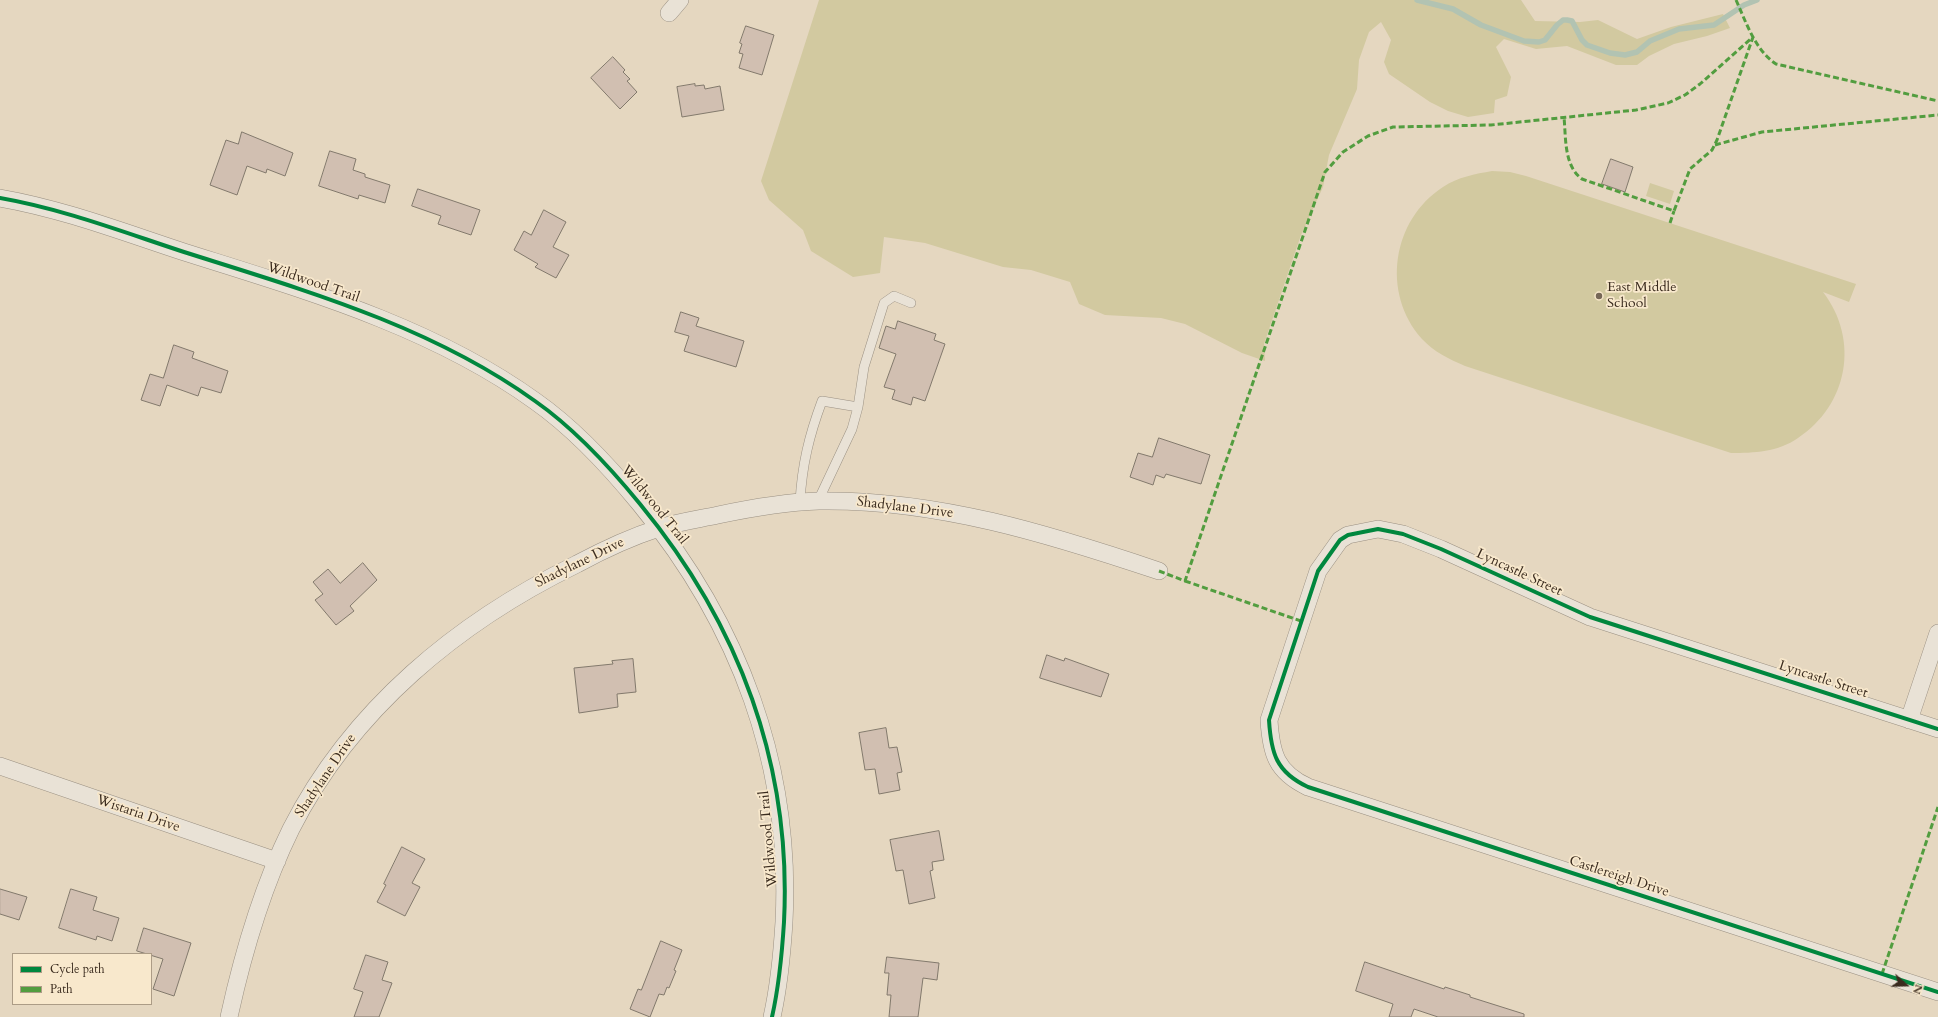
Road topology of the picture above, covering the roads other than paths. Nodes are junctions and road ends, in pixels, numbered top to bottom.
1 (680, 0) edge
2 (669, 13) dead end
3 (0, 198) edge
4 (911, 303) dead end
5 (858, 407) junction
6 (818, 501) junction
7 (800, 502) junction
8 (660, 528) junction
9 (1159, 571) dead end
10 (1938, 633) edge
11 (1909, 720) junction
12 (1938, 729) edge
13 (0, 766) edge
14 (1293, 780) joint
15 (277, 861) junction
16 (1938, 992) edge
17 (229, 1017) edge
18 (772, 1017) edge

1 - 2 street
3 - 8 street, Wildwood Trail
4 - 5 lane
5 - 6 lane
5 - 7 lane
6 - 7 street, Shadylane Drive
6 - 9 street, Shadylane Drive
7 - 8 street, Shadylane Drive
8 - 15 street, Shadylane Drive
8 - 18 street, Wildwood Trail
10 - 11 street
11 - 12 street, Lyncastle Street
11 - 14 street, Lyncastle Street
13 - 15 street, Wistaria Drive
14 - 16 street, Castlereigh Drive
15 - 17 street, Shadylane Drive

